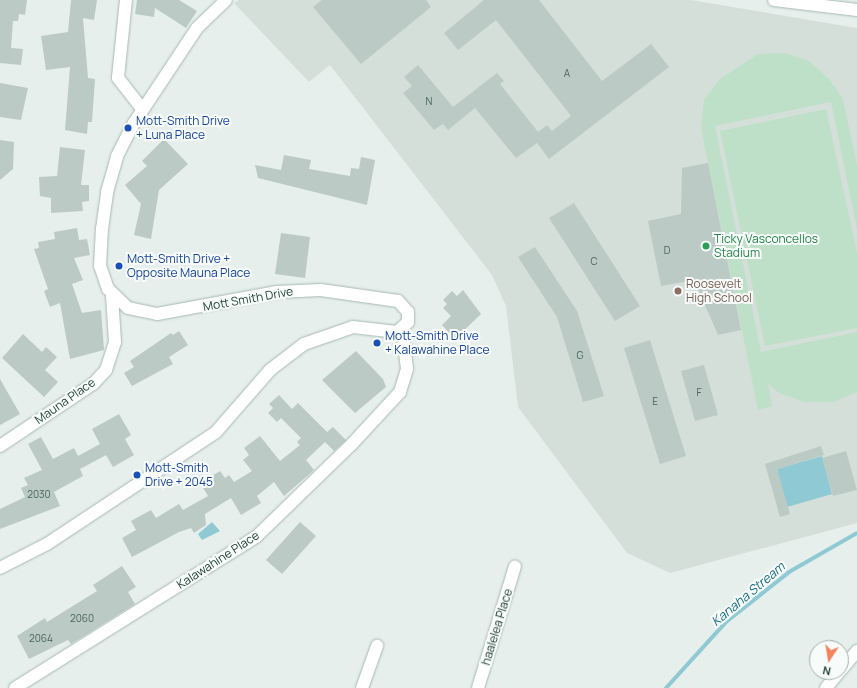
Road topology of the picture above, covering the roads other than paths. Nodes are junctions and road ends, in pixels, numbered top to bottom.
1 (126, 0) edge
2 (226, 0) edge
3 (774, 0) edge
4 (857, 10) edge
5 (142, 109) junction
6 (112, 296) junction
7 (402, 330) junction
8 (0, 446) edge
9 (515, 566) dead end
10 (0, 568) edge
11 (377, 646) dead end
12 (857, 651) edge
13 (849, 660) edge
14 (833, 680) edge
15 (15, 688) edge
16 (362, 688) edge
17 (478, 688) edge
18 (826, 688) edge

1 - 5 street
2 - 5 street
3 - 4 street
5 - 6 street
6 - 7 street, Mott Smith Drive
6 - 8 street, Mauna Place
7 - 10 street
7 - 15 street, Kalawahine Place
9 - 17 street, haalelea Place
11 - 16 street
12 - 13 street
14 - 18 street

